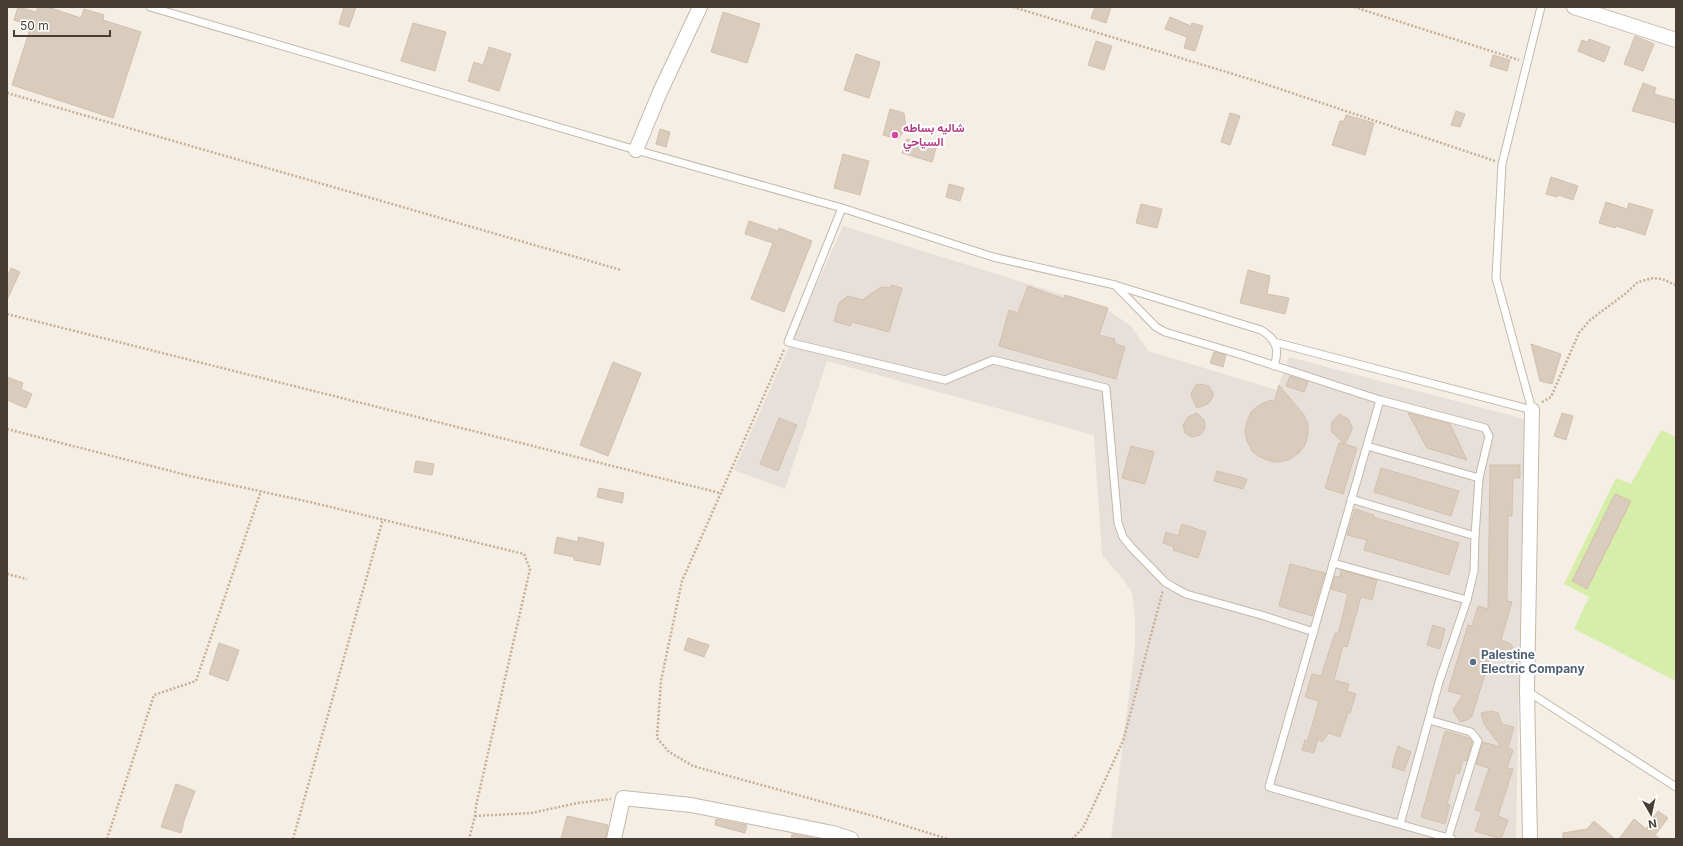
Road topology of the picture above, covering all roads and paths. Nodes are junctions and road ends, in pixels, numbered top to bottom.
1 (150, 7) edge
2 (700, 7) edge
3 (1013, 7) edge
4 (1354, 7) edge
5 (1541, 7) edge
6 (1574, 7) edge
7 (1676, 40) edge
8 (1528, 63) junction
9 (7, 93) edge
10 (636, 150) junction
11 (1502, 164) junction
12 (842, 208) junction
13 (622, 270) dead end
14 (1115, 285) junction
15 (1676, 285) edge
16 (7, 314) edge
17 (788, 342) junction
18 (1274, 342) junction
19 (1274, 366) junction
20 (1380, 400) junction
21 (1532, 410) junction
22 (7, 429) edge
23 (1367, 446) junction
24 (1479, 478) junction
25 (260, 491) junction
26 (720, 492) junction
27 (1351, 499) junction
28 (383, 519) junction
29 (1475, 536) junction
30 (1333, 563) junction
31 (7, 574) edge
32 (27, 579) dead end
33 (1165, 582) junction
34 (1467, 600) junction
35 (1314, 632) junction
36 (1527, 691) junction
37 (1429, 720) junction
38 (1676, 787) edge
39 (623, 798) junction
40 (475, 816) junction
41 (1400, 824) junction
42 (1450, 838) edge
43 (107, 839) edge
44 (293, 839) edge
45 (469, 839) edge
46 (614, 839) edge
47 (851, 839) edge
48 (948, 839) edge
49 (1072, 839) edge
50 (1530, 839) edge

1 - 10 lane
2 - 10 street
3 - 11 path
4 - 8 path
5 - 8 lane
6 - 7 street
8 - 11 lane
9 - 13 path
10 - 12 lane
11 - 21 lane
12 - 14 lane
12 - 17 lane
14 - 18 lane
14 - 19 lane
15 - 21 path
16 - 26 path
17 - 26 path
17 - 33 lane
18 - 19 lane
18 - 21 lane
19 - 20 lane
20 - 23 lane
20 - 24 lane
21 - 36 street
22 - 25 path
23 - 24 lane
23 - 27 lane
24 - 29 lane
25 - 28 path
25 - 43 path
26 - 48 path
27 - 29 lane
27 - 30 lane
28 - 40 path
28 - 44 path
29 - 34 lane
30 - 34 lane
30 - 35 lane
31 - 32 path
33 - 35 lane
33 - 49 path
34 - 37 lane
35 - 41 lane
36 - 38 lane
36 - 50 street
37 - 41 lane
37 - 42 lane
39 - 40 path
39 - 46 street
39 - 47 street
40 - 45 path
41 - 42 lane

